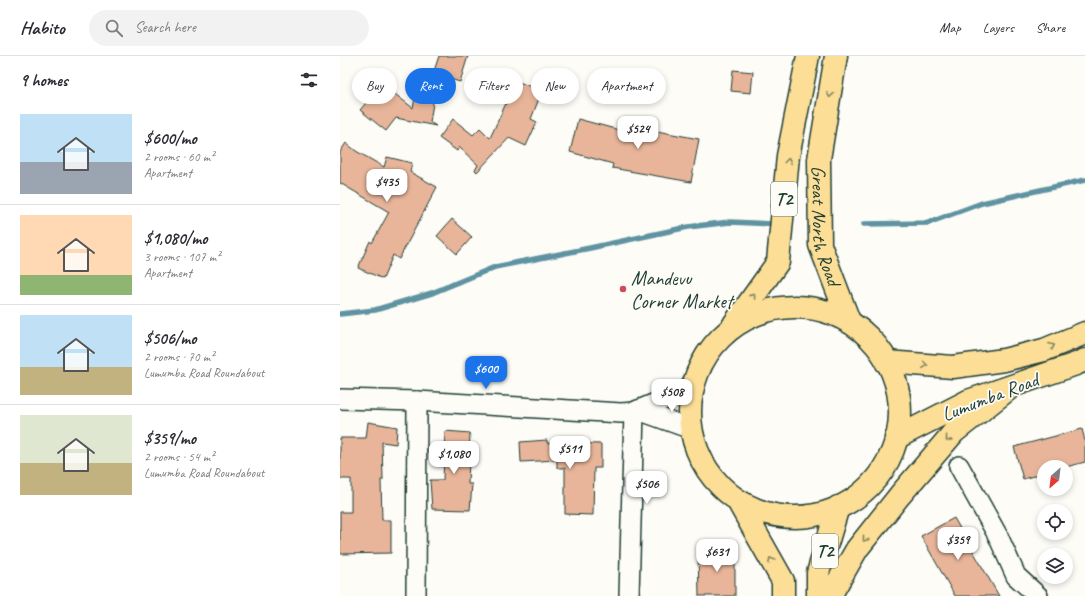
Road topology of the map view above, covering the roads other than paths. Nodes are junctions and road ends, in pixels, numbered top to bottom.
1 (808, 56) edge
2 (836, 56) edge
3 (849, 321) junction
4 (731, 328) junction
5 (1085, 333) edge
6 (1085, 360) edge
7 (886, 362) junction
8 (694, 387) junction
9 (1011, 387) junction
10 (340, 399) edge
11 (417, 401) junction
12 (636, 411) junction
13 (691, 429) junction
14 (896, 438) junction
15 (959, 466) dead end
16 (739, 503) junction
17 (838, 508) junction
18 (416, 596) edge
19 (629, 596) edge
20 (783, 596) edge
21 (818, 596) edge
22 (830, 596) edge
23 (1038, 596) edge

4 -> 1 main road, Great North Road / T2
2 -> 3 main road, Great North Road / T2
3 - 4 main road
3 - 7 main road
4 - 8 main road
7 -> 5 main road, Lumumba Road
6 - 9 main road, Lumumba Road
7 - 14 main road
8 - 12 street
8 - 13 main road
9 - 14 main road, Lumumba Road
9 -> 22 main road
10 - 11 street
11 - 12 street
11 - 18 street
12 - 13 street
12 - 19 street
13 - 16 main road
14 - 17 main road
15 - 23 street
16 - 17 main road
20 -> 16 main road
17 - 21 main road, T2

